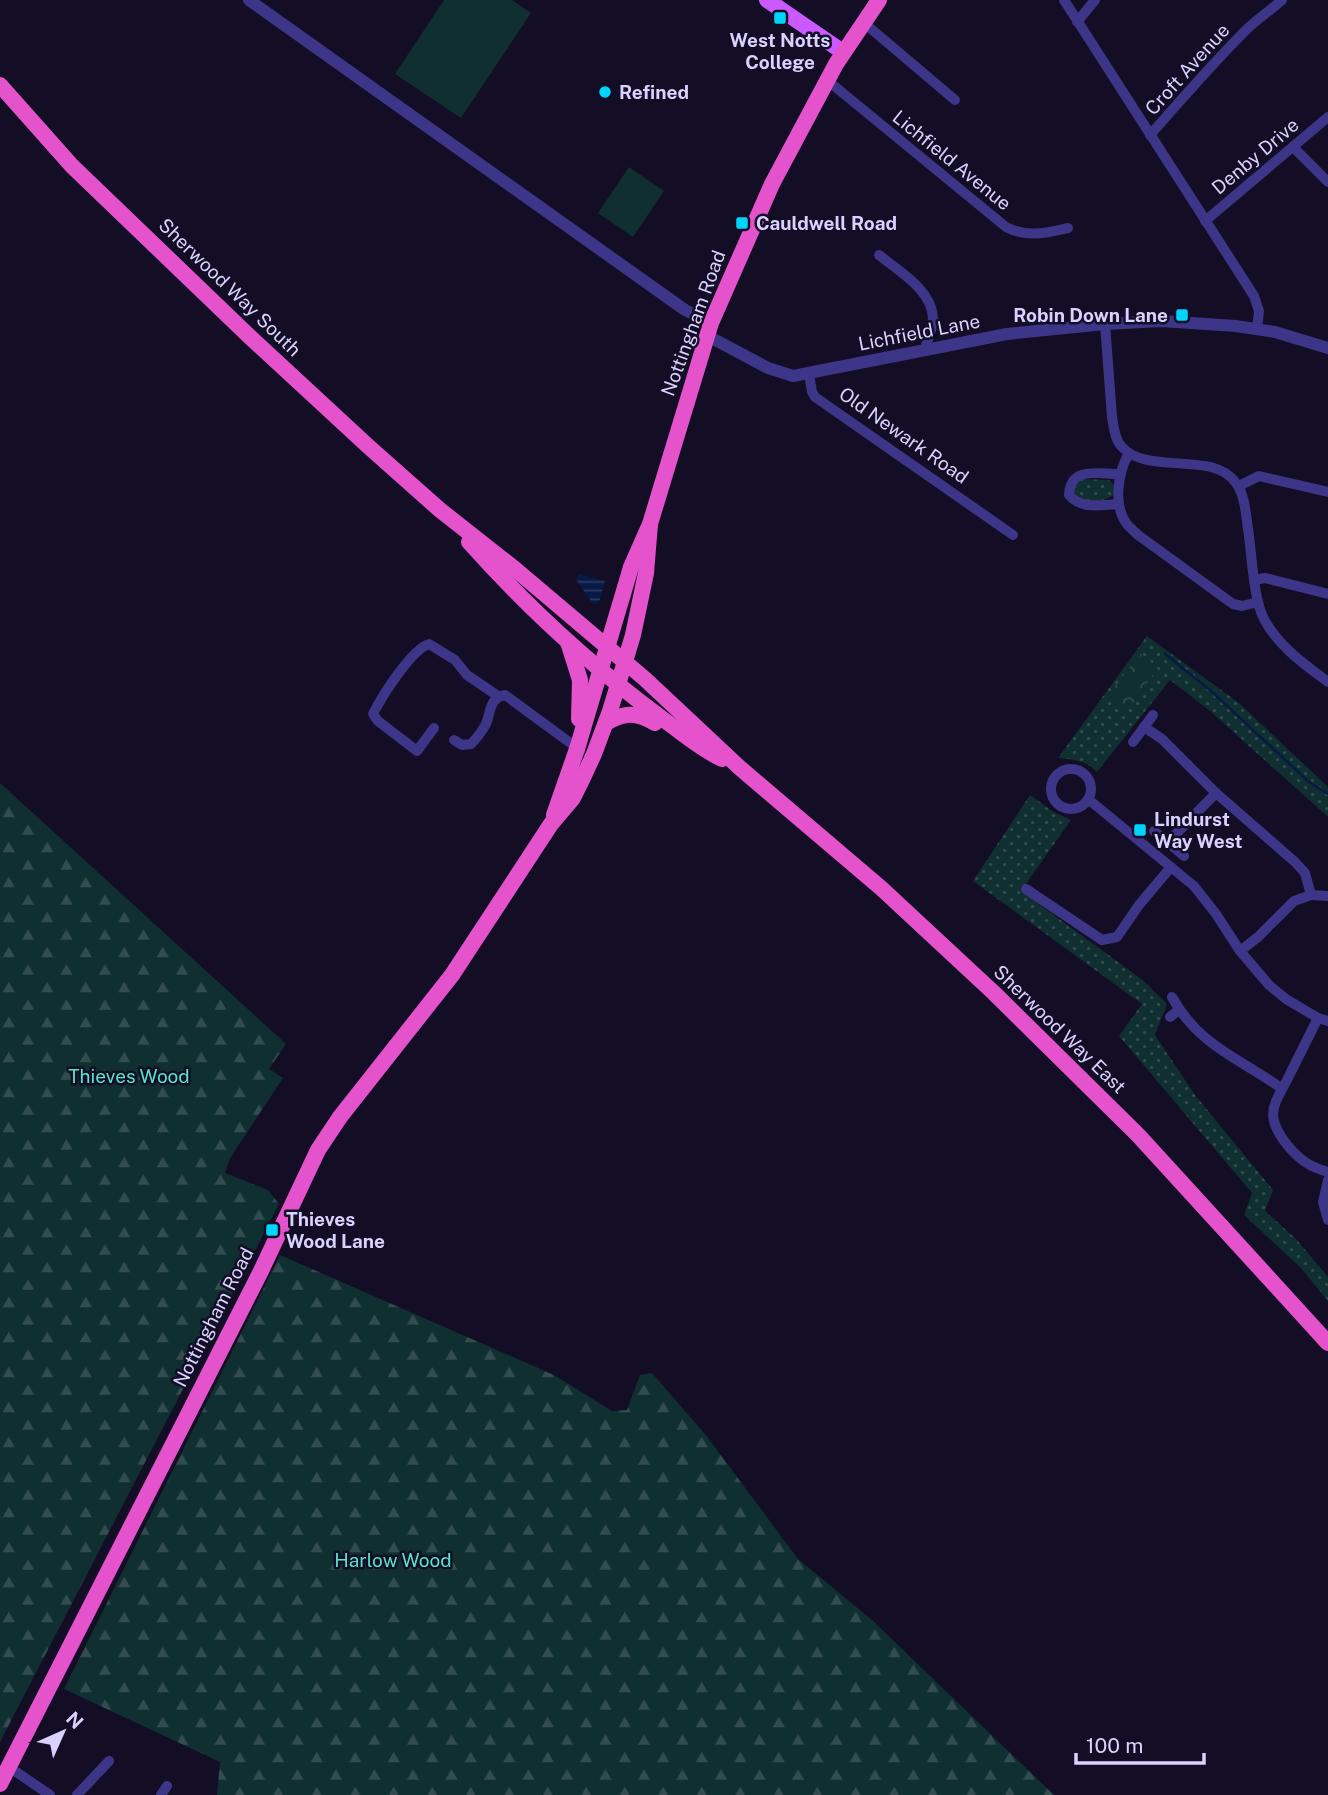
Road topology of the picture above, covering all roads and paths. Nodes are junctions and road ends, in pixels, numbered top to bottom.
1 (249, 0) edge
2 (767, 0) edge
3 (785, 0) edge
4 (879, 0) edge
5 (1064, 0) edge
6 (1095, 0) edge
7 (1282, 0) edge
8 (863, 22) junction
9 (1077, 22) junction
10 (846, 47) junction
11 (827, 80) junction
12 (0, 85) edge
13 (956, 100) dead end
14 (1328, 117) edge
15 (1150, 135) junction
16 (1293, 147) junction
17 (1328, 182) edge
18 (1205, 221) junction
19 (1068, 228) dead end
20 (879, 255) dead end
21 (1105, 324) junction
22 (709, 329) junction
23 (1257, 329) junction
24 (1328, 348) edge
25 (924, 351) junction
26 (809, 374) junction
27 (1129, 453) junction
28 (1119, 474) junction
29 (1239, 486) junction
30 (1328, 492) edge
31 (1119, 504) junction
32 (440, 510) junction
33 (650, 524) junction
34 (1013, 535) dead end
35 (1255, 580) junction
36 (1328, 594) edge
37 (1258, 602) junction
38 (568, 642) junction
39 (612, 666) junction
40 (1328, 682) edge
41 (498, 696) junction
42 (1153, 715) dead end
43 (606, 723) junction
44 (1144, 727) junction
45 (434, 728) dead end
46 (690, 738) junction
47 (454, 740) dead end
48 (1133, 742) dead end
49 (577, 749) junction
50 (594, 754) junction
51 (740, 768) junction
52 (1216, 793) junction
53 (1088, 799) junction
54 (551, 824) junction
55 (1154, 831) dead end
56 (1168, 842) junction
57 (1184, 856) dead end
58 (1171, 867) junction
59 (1026, 889) dead end
60 (1311, 895) junction
61 (1328, 896) edge
62 (1240, 951) junction
63 (1172, 997) dead end
64 (1179, 1010) junction
65 (1170, 1017) dead end
66 (1323, 1019) edge
67 (1281, 1088) junction
68 (1328, 1172) edge
69 (1328, 1180) edge
70 (1328, 1220) edge
71 (1328, 1343) edge
72 (109, 1761) dead end
73 (9, 1767) junction
74 (0, 1784) edge
75 (50, 1795) edge
76 (78, 1795) edge

1 - 22 street
2 - 10 main road
3 - 10 main road
4 - 8 highway, Nottingham Road
5 - 9 street
6 - 9 street
7 - 15 street, Croft Avenue
8 - 10 highway, Nottingham Road
8 - 13 street
9 - 15 street
10 - 11 highway, Nottingham Road
11 - 19 street, Lichfield Avenue
11 - 22 highway, Nottingham Road
12 - 32 highway, Sherwood Way South
14 - 16 street, Denby Drive
15 - 18 street
16 - 17 street
16 - 18 street, Denby Drive
18 - 23 street
20 - 25 street
21 - 23 street, Lichfield Lane
21 - 25 street, Lichfield Lane
21 - 27 street
22 - 26 street
22 - 33 highway, Nottingham Road
23 - 24 street, Lichfield Lane
25 - 26 street, Lichfield Lane
26 - 34 street, Old Newark Road
27 - 28 street
27 - 29 street
28 - 31 street
28 - 31 street
29 - 30 street
29 - 35 street
31 - 37 street
32 - 38 highway, Sherwood Way South
32 - 39 highway, Sherwood Way South
33 - 39 highway, Nottingham Road
33 - 39 highway, Nottingham Road
35 - 36 street
35 - 37 street
37 - 40 street
38 - 39 highway, Sherwood Way South
38 - 49 highway
39 - 43 highway, Nottingham Road
39 - 46 highway
39 - 49 highway, Nottingham Road
39 - 51 highway, Sherwood Way East
41 - 45 street
41 - 47 street
41 - 49 street
42 - 44 street
43 - 46 highway
43 - 50 highway, Nottingham Road
44 - 48 street
44 - 52 street
46 - 51 highway, Sherwood Way East
49 - 50 street
49 - 54 highway, Nottingham Road
50 - 54 highway, Nottingham Road
51 - 71 highway, Sherwood Way East
52 - 56 street
52 - 60 street
53 - 53 street
53 - 58 street
54 - 73 highway, Nottingham Road
55 - 56 street
56 - 57 street
58 - 59 street
58 - 62 street
60 - 61 street
60 - 62 street
62 - 66 street
63 - 64 street
64 - 65 street
64 - 67 street
66 - 67 street
67 - 68 street
69 - 70 street
72 - 76 street
73 - 74 highway, Nottingham Road
73 - 75 street

